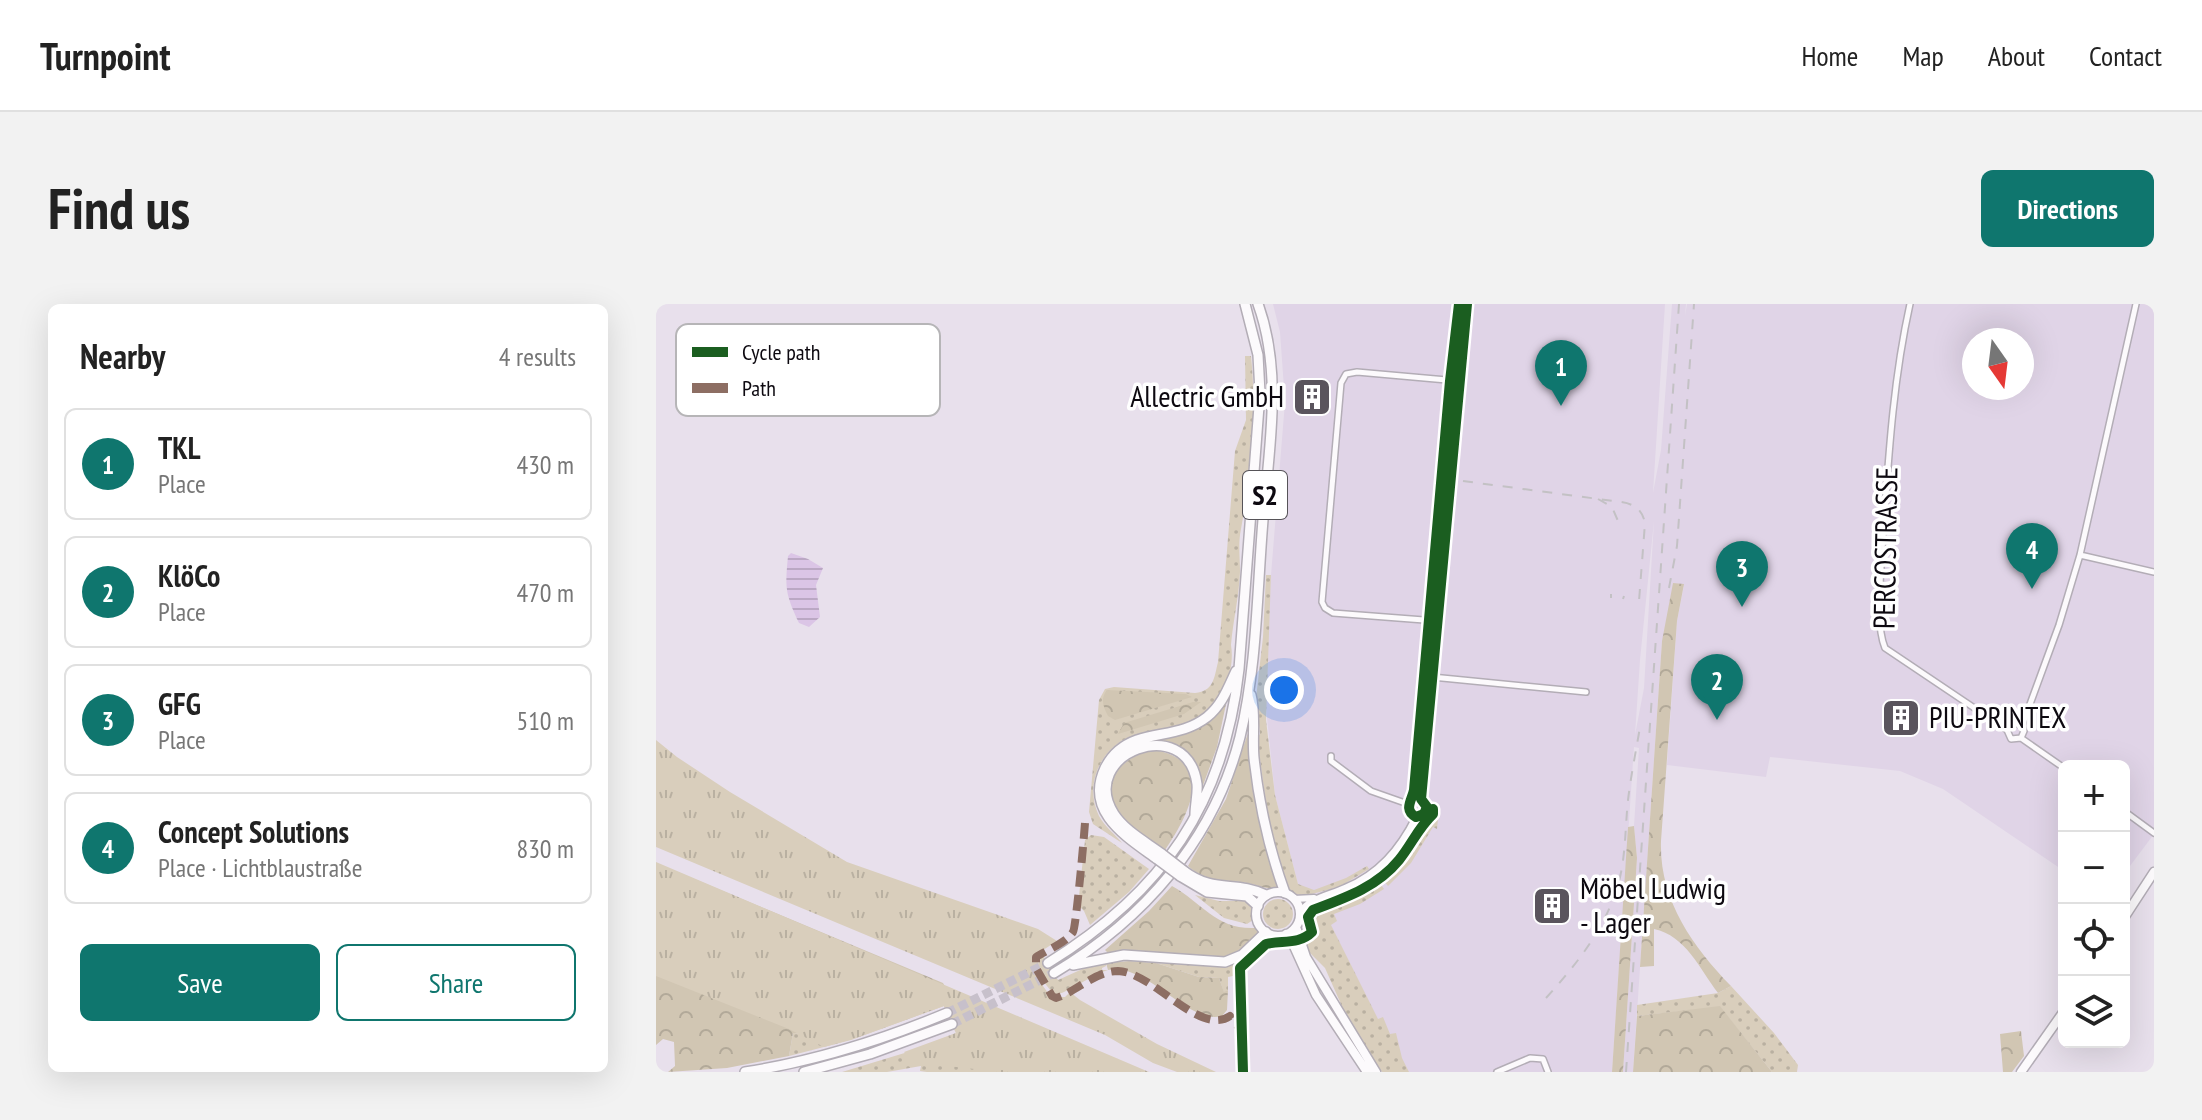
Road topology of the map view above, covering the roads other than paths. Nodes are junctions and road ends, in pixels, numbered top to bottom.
1 (1245, 304) edge
2 (1258, 304) edge
3 (1467, 304) edge
4 (1910, 304) edge
5 (2136, 304) edge
6 (1458, 381) junction
7 (2080, 555) junction
8 (2154, 572) edge
9 (1437, 621) junction
10 (1239, 664) junction
11 (1432, 677) junction
12 (1249, 688) junction
13 (1586, 692) dead end
14 (2022, 726) junction
15 (2007, 730) junction
16 (2021, 738) junction
17 (1331, 756) dead end
18 (2058, 764) edge
19 (1421, 799) junction
20 (1408, 804) junction
21 (2130, 815) edge
22 (1416, 817) junction
23 (1195, 818) junction
24 (2154, 833) edge
25 (1159, 856) junction
26 (2154, 872) edge
27 (1182, 874) junction
28 (1266, 895) junction
29 (1289, 896) junction
30 (1321, 897) junction
31 (1258, 906) junction
32 (2130, 909) edge
33 (1300, 912) junction
34 (1296, 927) junction
35 (1266, 932) junction
36 (1286, 934) junction
37 (1048, 963) tunnel mouth
38 (947, 1013) tunnel mouth
39 (2058, 1020) edge
40 (952, 1024) tunnel mouth
41 (745, 1072) edge
42 (804, 1072) edge
43 (1367, 1072) edge
44 (1376, 1072) edge
45 (1497, 1072) edge
46 (1548, 1072) edge
47 (2021, 1072) edge

1 - 10 highway, S2
2 - 12 highway, S2
3 - 6 street
4 - 15 street, PERCOSTRASSE
5 - 7 street
6 - 9 street
6 - 9 street
7 - 8 street
7 - 14 street
9 - 11 street
10 - 23 highway, S2
10 - 25 highway
11 - 13 street
11 - 19 street
12 - 29 highway
12 - 35 highway, S2
14 - 15 street
14 - 16 street
15 - 16 street
16 - 18 street
17 - 20 street
19 - 20 street
19 - 22 street
20 - 22 street
21 - 24 street
22 - 30 street
23 - 25 highway
23 - 37 highway, S2
25 - 27 highway, bridge
26 - 32 main road
27 - 28 highway
27 - 31 highway
28 - 29 main road
28 - 31 main road
29 - 30 street
29 - 33 main road
30 - 33 street
31 - 35 main road
33 - 34 main road
34 - 36 main road
34 - 44 main road
35 - 36 main road
36 - 43 main road
38 - 41 highway
39 - 47 main road
40 - 42 highway
45 - 46 street

